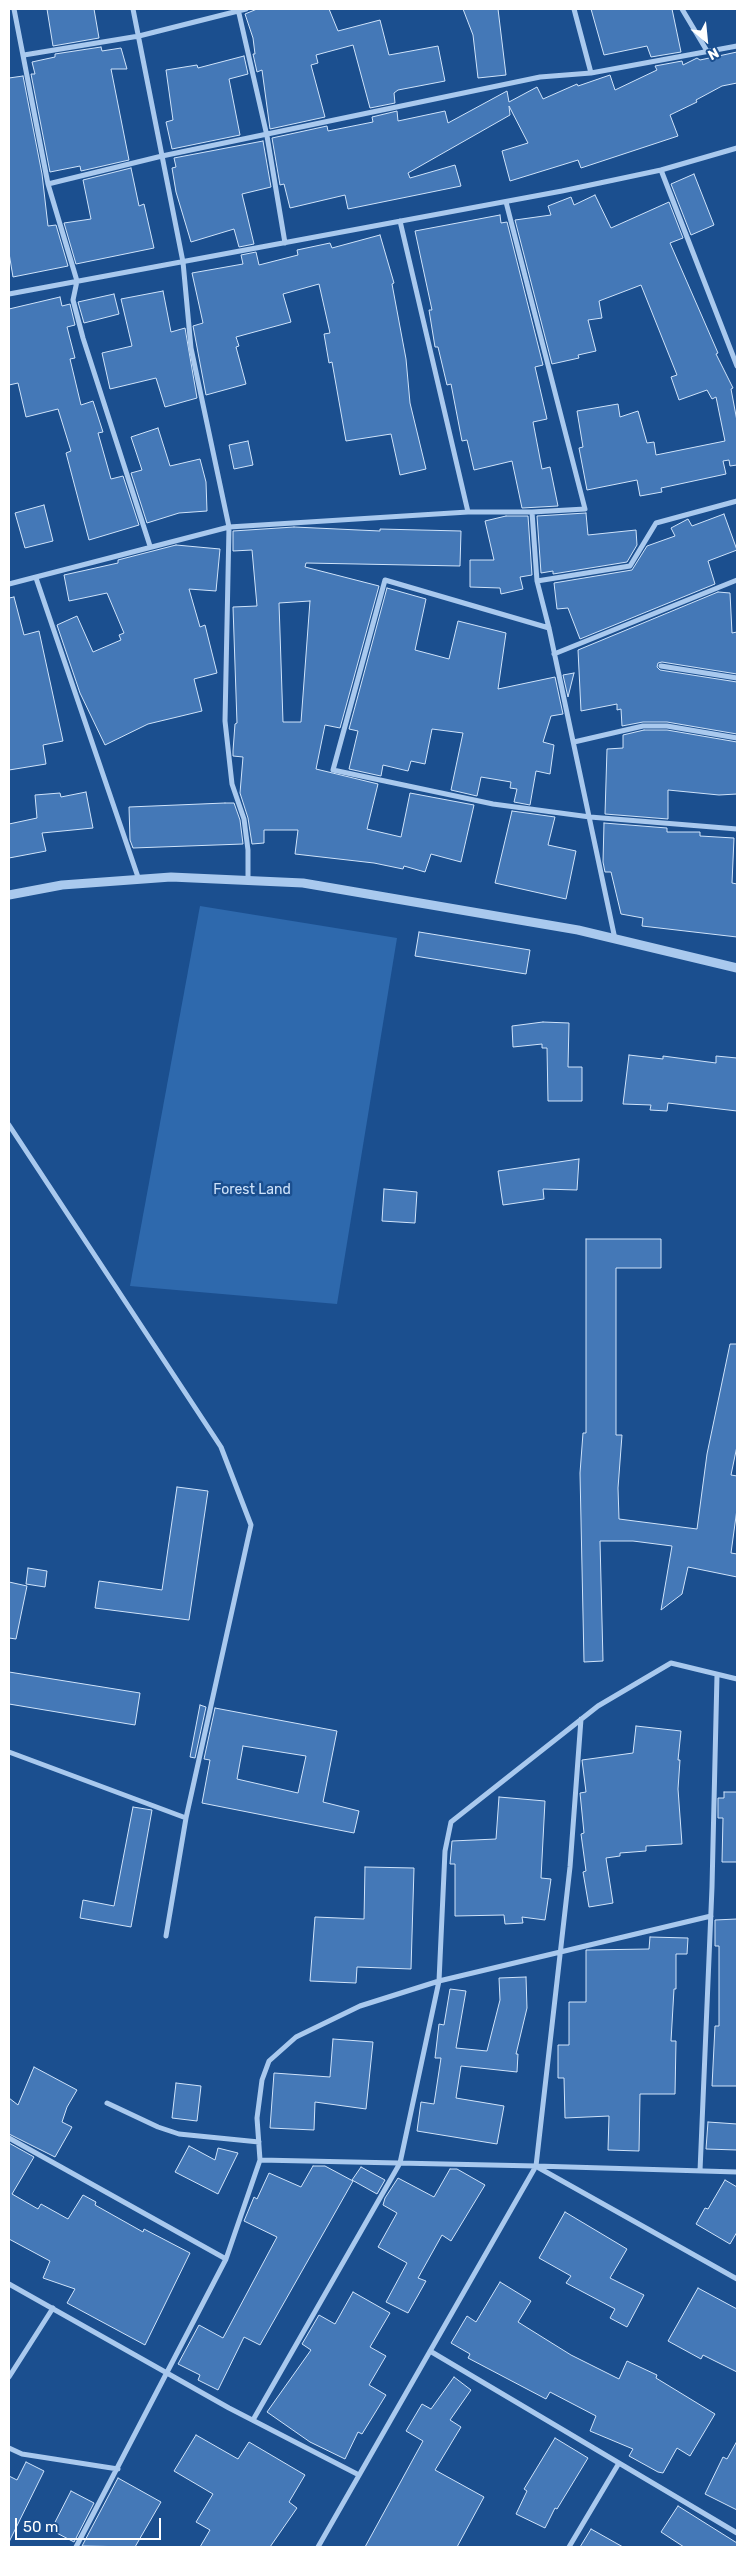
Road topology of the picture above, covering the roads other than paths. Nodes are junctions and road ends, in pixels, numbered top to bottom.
1 (14, 9) edge
2 (133, 9) edge
3 (246, 9) edge
4 (574, 9) edge
5 (682, 9) edge
6 (238, 10) edge
7 (138, 36) junction
8 (737, 46) edge
9 (706, 51) junction
10 (24, 55) junction
11 (591, 73) junction
12 (267, 136) junction
13 (737, 148) edge
14 (162, 156) junction
15 (661, 170) junction
16 (48, 184) junction
17 (506, 202) junction
18 (400, 221) junction
19 (286, 243) junction
20 (182, 262) junction
21 (77, 282) junction
22 (9, 294) edge
23 (737, 366) edge
24 (737, 501) edge
25 (468, 512) junction
26 (532, 512) junction
27 (229, 528) junction
28 (150, 546) junction
29 (36, 578) junction
30 (737, 580) edge
31 (537, 581) junction
32 (9, 584) edge
33 (549, 628) junction
34 (554, 654) junction
35 (661, 666) dead end
36 (737, 678) edge
37 (737, 738) edge
38 (574, 742) junction
39 (590, 818) junction
40 (737, 829) edge
41 (139, 880) junction
42 (248, 880) junction
43 (9, 895) edge
44 (616, 939) junction
45 (737, 968) edge
46 (9, 1125) edge
47 (717, 1675) junction
48 (737, 1679) edge
49 (581, 1719) junction
50 (9, 1752) edge
51 (186, 1818) junction
52 (710, 1916) junction
53 (166, 1936) dead end
54 (560, 1952) junction
55 (439, 1982) junction
56 (107, 2103) dead end
57 (9, 2138) edge
58 (259, 2142) junction
59 (260, 2160) junction
60 (400, 2163) junction
61 (536, 2166) junction
62 (700, 2171) junction
63 (737, 2172) edge
64 (226, 2258) junction
65 (737, 2279) edge
66 (9, 2284) edge
67 (53, 2308) junction
68 (430, 2351) junction
69 (168, 2373) junction
70 (9, 2377) edge
71 (253, 2420) junction
72 (9, 2448) edge
73 (619, 2463) junction
74 (118, 2469) junction
75 (359, 2476) junction
76 (737, 2533) edge
77 (76, 2547) edge
78 (318, 2547) edge
79 (569, 2547) edge

1 - 10 street
2 - 7 street
3 - 6 street
4 - 11 street
5 - 9 street
6 - 7 street
6 - 12 street
7 - 10 street
7 - 14 street
8 - 9 street
9 - 11 street
10 - 16 street
11 - 12 street
12 - 14 street
12 - 19 street
13 - 15 street
14 - 16 street
14 - 20 street
15 - 17 street
15 - 23 street
16 - 21 street
17 - 18 street
17 - 26 street
18 - 19 street
18 - 25 street
19 - 20 street
20 - 21 street
20 - 27 street
21 - 22 street
21 - 28 street
24 - 31 street
25 - 26 street
25 - 27 street
26 - 31 street
27 - 28 street
27 - 42 street
28 - 29 street
29 - 32 street
29 - 41 street
30 - 34 street
31 - 33 street
33 - 34 street
33 - 39 street
34 - 38 street
35 - 36 street
37 - 38 street
38 - 39 street
39 - 40 street
39 - 44 street
41 - 42 street
41 - 43 street
42 - 44 street
44 - 45 street
46 - 51 street
47 - 48 street
47 - 49 street
47 - 52 street
49 - 54 street
49 - 55 street
50 - 51 street
51 - 53 street
52 - 54 street
52 - 62 street
54 - 55 street
54 - 61 street
55 - 58 street
55 - 60 street
56 - 58 street
57 - 64 street
58 - 59 street
59 - 60 street
59 - 64 street
60 - 61 street
60 - 71 street
61 - 62 street
61 - 65 street
61 - 68 street
62 - 63 street
64 - 69 street
66 - 67 street
67 - 69 street
67 - 70 street
68 - 73 street
68 - 75 street
69 - 71 street
69 - 74 street
71 - 75 street
72 - 74 street
73 - 76 street
73 - 79 street
74 - 77 street
75 - 78 street

